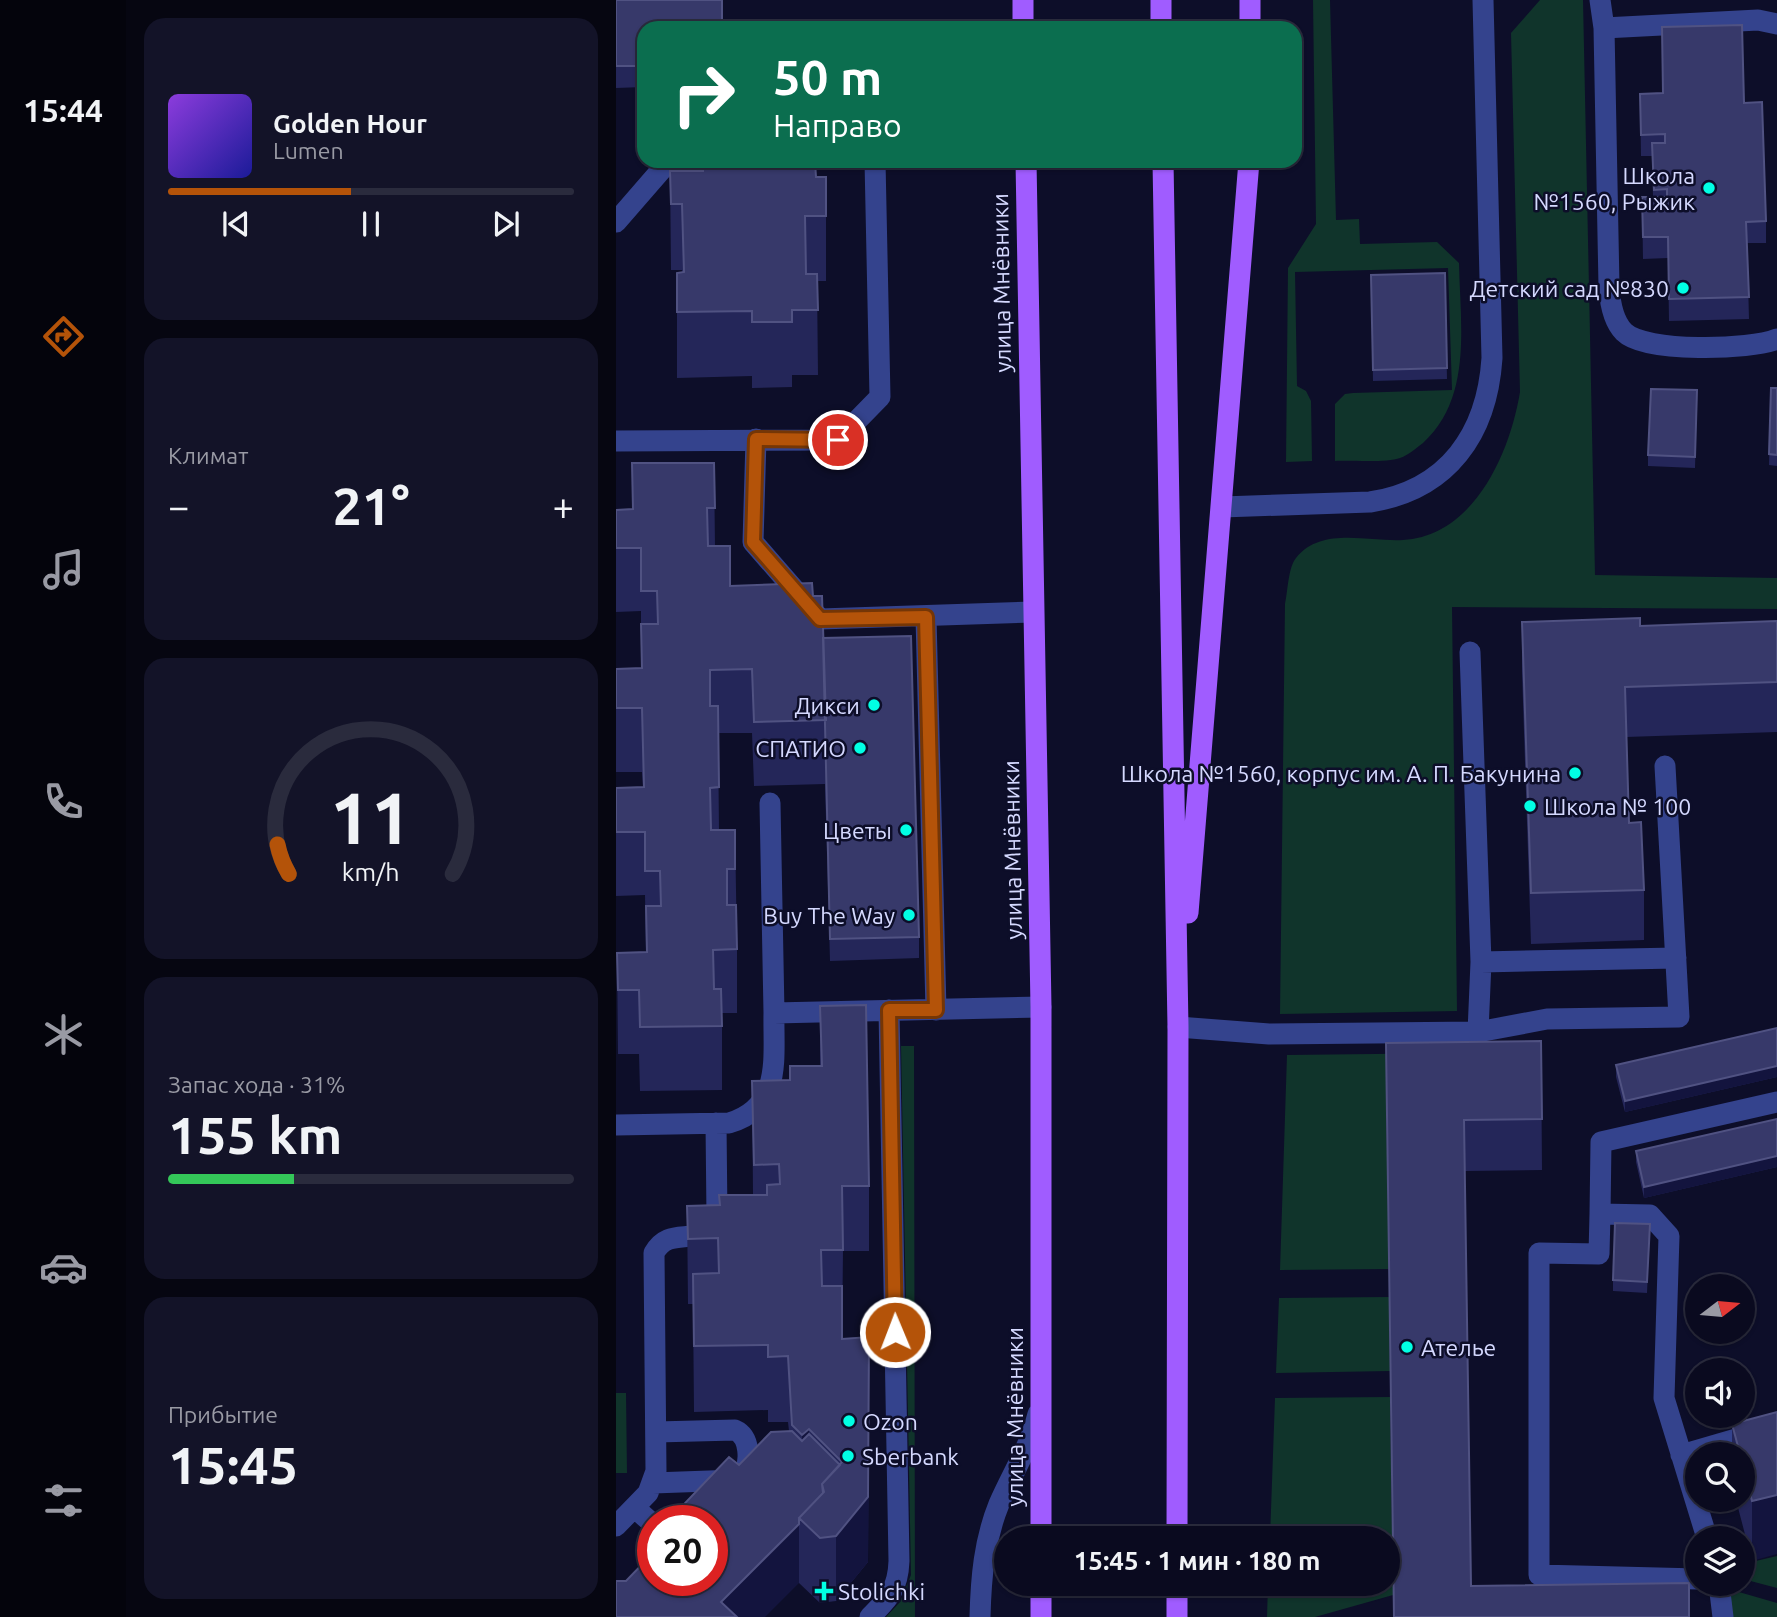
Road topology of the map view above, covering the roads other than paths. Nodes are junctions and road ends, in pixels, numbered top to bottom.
1 (1023, 0) edge
2 (1161, 0) edge
3 (1250, 0) edge
4 (1483, 0) edge
5 (1600, 0) edge
6 (1023, 21) edge
7 (1161, 21) edge
8 (1250, 21) edge
9 (1777, 24) edge
10 (1604, 28) junction
11 (663, 168) edge
12 (875, 168) edge
13 (1026, 168) edge
14 (1163, 168) edge
15 (1248, 168) edge
16 (616, 222) edge
17 (1777, 339) edge
18 (756, 439) junction
19 (616, 441) edge
20 (1222, 507) junction
21 (1033, 612) junction
22 (926, 617) junction
23 (1470, 652) dead end
24 (1665, 766) dead end
25 (770, 803) dead end
26 (1676, 958) junction
27 (1481, 962) junction
28 (1041, 1007) junction
29 (889, 1010) junction
30 (936, 1010) junction
31 (774, 1013) junction
32 (1178, 1027) junction
33 (1478, 1032) junction
34 (1777, 1102) edge
35 (716, 1123) junction
36 (616, 1125) edge
37 (1600, 1214) junction
38 (1040, 1405) junction
39 (1777, 1427) edge
40 (656, 1432) junction
41 (1681, 1455) junction
42 (653, 1483) junction
43 (635, 1508) joint
44 (1041, 1526) edge
45 (1177, 1526) edge
46 (1703, 1526) edge
47 (616, 1527) edge
48 (1685, 1579) edge
49 (1041, 1596) edge
50 (1177, 1596) edge
51 (1720, 1596) edge
52 (870, 1617) edge
53 (980, 1617) edge
54 (1041, 1617) edge
55 (1177, 1617) edge
56 (1723, 1617) edge

1 - 6 main road
2 - 7 main road
3 - 8 main road
4 - 20 street
5 - 10 street
9 - 10 street
10 - 17 street
11 - 16 street
12 - 18 street
13 - 21 main road, улица Мнёвники
14 - 32 main road
15 - 20 main road
18 - 19 street
18 - 22 street
20 - 32 main road
21 - 22 street
21 - 28 main road, улица Мнёвники
22 - 30 street
23 - 27 street
24 - 26 street
25 - 31 street
26 - 27 street
26 - 33 street
27 - 33 street
28 - 30 street
28 - 38 main road, улица Мнёвники
29 - 30 street
29 - 31 street
29 - 52 street
31 - 35 street
32 - 33 street
32 - 45 main road
34 - 37 street
35 - 36 street
35 - 40 street
37 - 41 street
37 - 48 street
38 - 44 main road, улица Мнёвники
38 - 53 street
39 - 41 street
40 - 42 street
40 - 42 street
41 - 46 street
42 - 43 street
43 - 47 street
49 - 54 main road
50 - 55 main road
51 - 56 street

